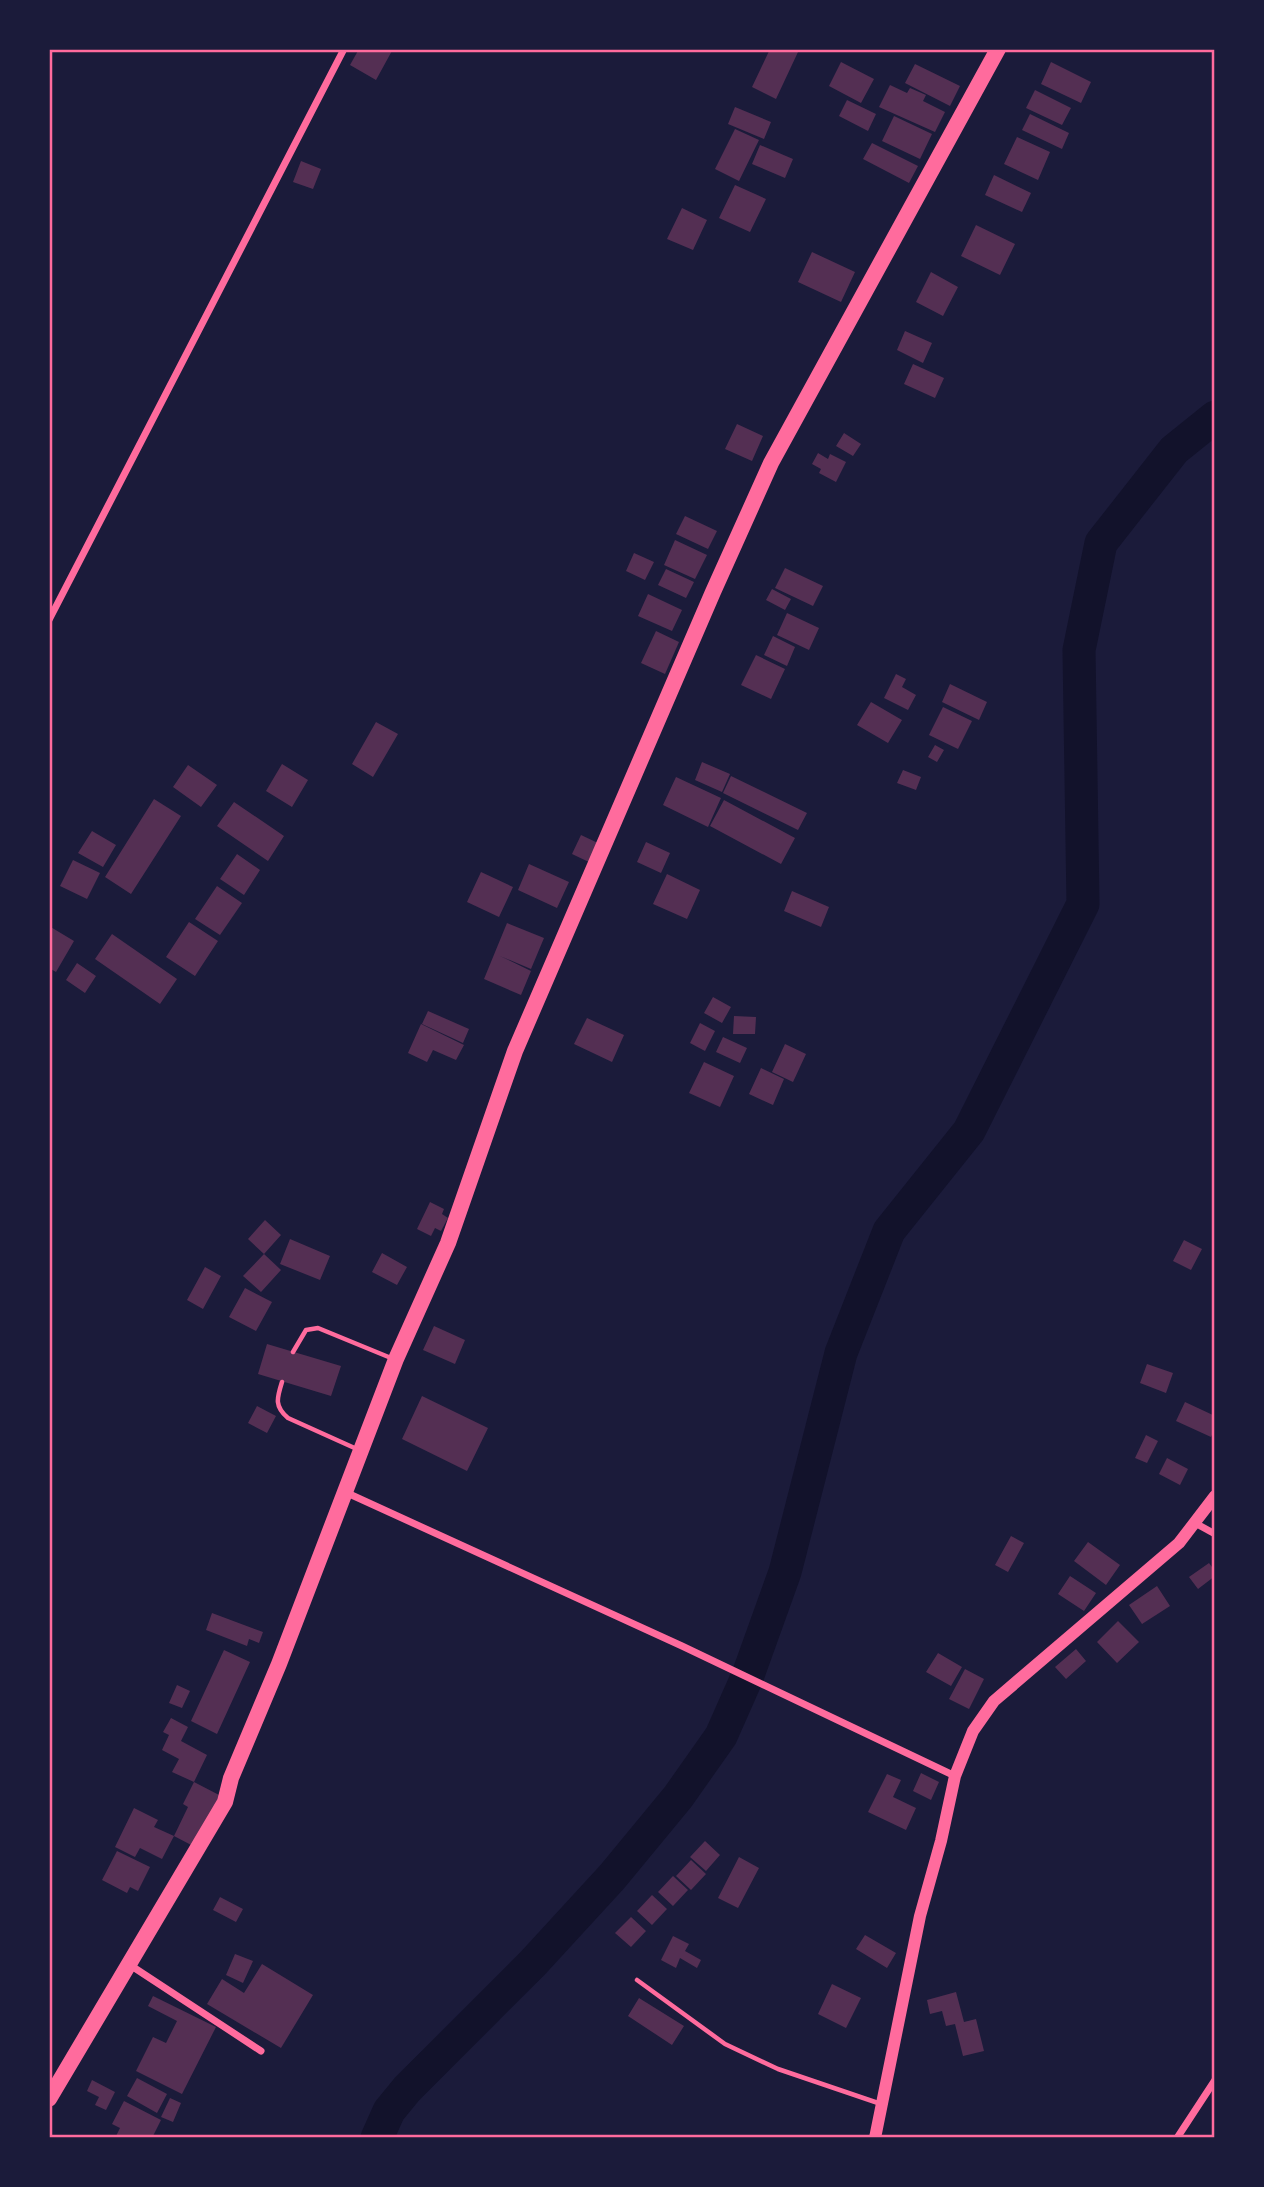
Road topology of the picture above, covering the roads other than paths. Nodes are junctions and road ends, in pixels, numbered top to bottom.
1 (344, 49) edge
2 (998, 49) edge
3 (49, 620) edge
4 (293, 1352) dead end
5 (396, 1359) junction
6 (282, 1382) dead end
7 (360, 1451) junction
8 (345, 1492) junction
9 (1215, 1496) edge
10 (1195, 1523) junction
11 (1215, 1534) edge
12 (955, 1776) junction
13 (130, 1964) junction
14 (637, 1980) dead end
15 (261, 2051) dead end
16 (1215, 2080) edge
17 (49, 2099) edge
18 (882, 2104) junction
19 (874, 2138) edge
20 (1177, 2138) edge

1 - 3 street
2 - 5 highway
4 - 5 lane
5 - 7 highway
6 - 7 lane
7 - 8 highway
8 - 12 street
8 - 13 highway
9 - 10 street
10 - 11 street
10 - 12 street
12 - 18 street
13 - 15 street
13 - 17 highway
14 - 18 lane
16 - 20 street
18 - 19 street

